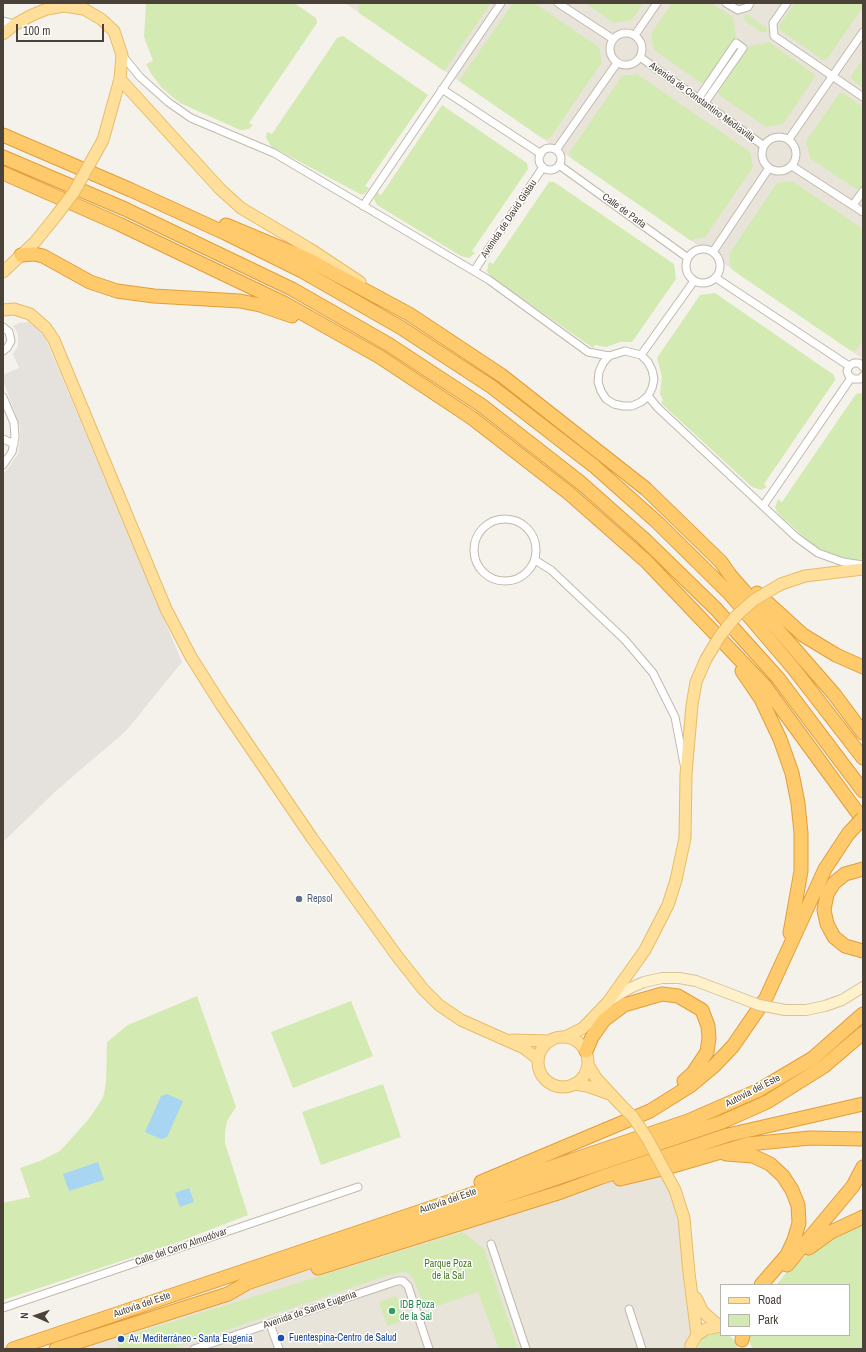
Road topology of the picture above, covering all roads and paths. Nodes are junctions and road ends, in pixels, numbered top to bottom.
1 (501, 3) edge
2 (558, 3) edge
3 (656, 3) edge
4 (726, 3) edge
5 (750, 3) edge
6 (787, 3) edge
7 (3, 22) edge
8 (14, 25) junction
9 (863, 32) edge
10 (3, 34) edge
11 (635, 35) junction
12 (613, 39) junction
13 (122, 55) junction
14 (640, 57) junction
15 (617, 63) junction
16 (832, 76) junction
17 (120, 79) junction
18 (442, 89) junction
19 (863, 97) edge
20 (698, 99) junction
21 (704, 104) junction
22 (3, 135) edge
23 (789, 139) junction
24 (764, 146) junction
25 (556, 150) junction
26 (540, 154) junction
27 (3, 157) edge
28 (559, 165) junction
29 (792, 166) junction
30 (543, 167) junction
31 (769, 168) junction
32 (3, 173) edge
33 (131, 190) junction
34 (863, 191) edge
35 (853, 205) junction
36 (363, 206) junction
37 (862, 210) edge
38 (217, 252) junction
39 (713, 252) junction
40 (21, 255) junction
41 (688, 258) junction
42 (474, 271) junction
43 (3, 272) edge
44 (716, 278) junction
45 (694, 281) junction
46 (3, 310) edge
47 (409, 314) junction
48 (3, 327) edge
49 (352, 340) junction
50 (3, 352) edge
51 (641, 355) junction
52 (609, 356) junction
53 (862, 364) edge
54 (849, 366) junction
55 (863, 376) edge
56 (852, 378) junction
57 (422, 383) junction
58 (648, 396) junction
59 (3, 397) edge
60 (3, 439) edge
61 (14, 444) junction
62 (3, 465) edge
63 (763, 506) junction
64 (535, 560) junction
65 (721, 562) junction
66 (863, 566) edge
67 (863, 569) edge
68 (712, 628) junction
69 (863, 667) edge
70 (765, 686) junction
71 (834, 694) junction
72 (863, 733) edge
73 (863, 740) edge
74 (863, 758) edge
75 (686, 774) junction
76 (863, 790) edge
77 (863, 794) edge
78 (863, 819) edge
79 (863, 869) edge
80 (863, 952) edge
81 (782, 965) junction
82 (863, 987) edge
83 (608, 1002) junction
84 (863, 1014) edge
85 (863, 1034) edge
86 (565, 1037) junction
87 (504, 1038) junction
88 (550, 1041) junction
89 (586, 1051) junction
90 (538, 1059) junction
91 (588, 1065) junction
92 (574, 1084) junction
93 (616, 1099) junction
94 (859, 1107) edge
95 (592, 1136) junction
96 (860, 1139) edge
97 (708, 1155) junction
98 (863, 1167) edge
99 (358, 1186) dead end
100 (561, 1192) junction
101 (438, 1204) junction
102 (863, 1217) edge
103 (491, 1244) dead end
104 (775, 1280) edge
105 (762, 1284) edge
106 (692, 1287) junction
107 (228, 1294) junction
108 (3, 1308) edge
109 (629, 1309) dead end
110 (270, 1324) junction
111 (720, 1326) edge
112 (698, 1335) junction
113 (13, 1349) edge
114 (56, 1349) edge
115 (194, 1349) edge
116 (279, 1349) edge
117 (428, 1349) edge
118 (526, 1349) edge
119 (642, 1349) edge
120 (691, 1349) edge

1 - 18 street
2 - 12 street
3 - 11 street
4 - 5 street
6 - 16 street
7 - 8 street
8 - 10 main road
8 - 13 main road
9 - 16 street
11 - 12 street
11 - 14 street
12 - 15 street
13 - 17 main road
13 - 36 street
14 - 15 street
14 - 20 street, Avenida de Constantino Mediavilla
15 - 25 street
16 - 19 street
16 - 23 street
17 - 40 main road, bridge
17 - 47 main road
18 - 26 street
18 - 36 street
20 - 21 street, Avenida de Constantino Mediavilla
20 - 21 street
21 - 24 street, Avenida de Constantino Mediavilla
22 - 33 highway
23 - 24 street
23 - 29 street
24 - 31 street
25 - 26 street
25 - 28 street
26 - 30 street
27 - 38 highway
28 - 30 street
28 - 41 street, Calle de Parla
29 - 31 street
29 - 35 street
30 - 42 street, Avenida de David Gistau
31 - 39 street
32 - 49 highway
33 - 47 highway
33 - 74 highway
34 - 35 street
35 - 37 street
36 - 42 street
38 - 49 highway
38 - 76 highway
39 - 41 street
39 - 44 street
40 - 43 main road
40 - 57 highway
41 - 45 street
42 - 52 street
44 - 45 street
44 - 54 street
45 - 51 street
46 - 87 main road
47 - 65 highway
48 - 50 street
49 - 57 highway
51 - 52 street
51 - 58 street
52 - 58 street
53 - 54 street
54 - 56 street
55 - 56 street
56 - 63 street
57 - 68 highway
58 - 63 street
59 - 61 street
60 - 61 street
61 - 62 street
63 - 66 street
64 - 64 street
64 - 75 street
65 - 69 highway
65 - 71 highway
67 - 75 main road, bridge
68 - 70 highway
68 - 81 highway
70 - 77 highway
70 - 78 highway
71 - 72 highway
71 - 73 highway
75 - 83 main road
78 - 81 highway, bridge
79 - 80 highway
81 - 95 highway
82 - 83 main road, bridge
83 - 86 main road
84 - 101 highway, Autovía del Este
85 - 107 highway, Autovía del Este
86 - 88 main road
86 - 89 main road
87 - 88 main road
87 - 90 main road
88 - 90 main road
89 - 91 main road
89 - 95 highway
90 - 92 main road
91 - 92 main road
91 - 93 main road
92 - 93 main road
93 - 106 main road, bridge
94 - 100 highway
95 - 101 highway
96 - 97 highway
97 - 100 highway
97 - 105 highway
98 - 104 highway
99 - 108 street, Calle del Cerro Almodóvar
100 - 107 highway
101 - 113 highway, Autovía del Este
102 - 104 highway
103 - 118 street
106 - 111 main road
106 - 112 main road
107 - 114 highway, Autovía del Este
109 - 119 street
110 - 115 street, Avenida de Santa Eugenia
110 - 116 street
110 - 117 street, Avenida de Santa Eugenia
111 - 112 main road
112 - 120 main road

